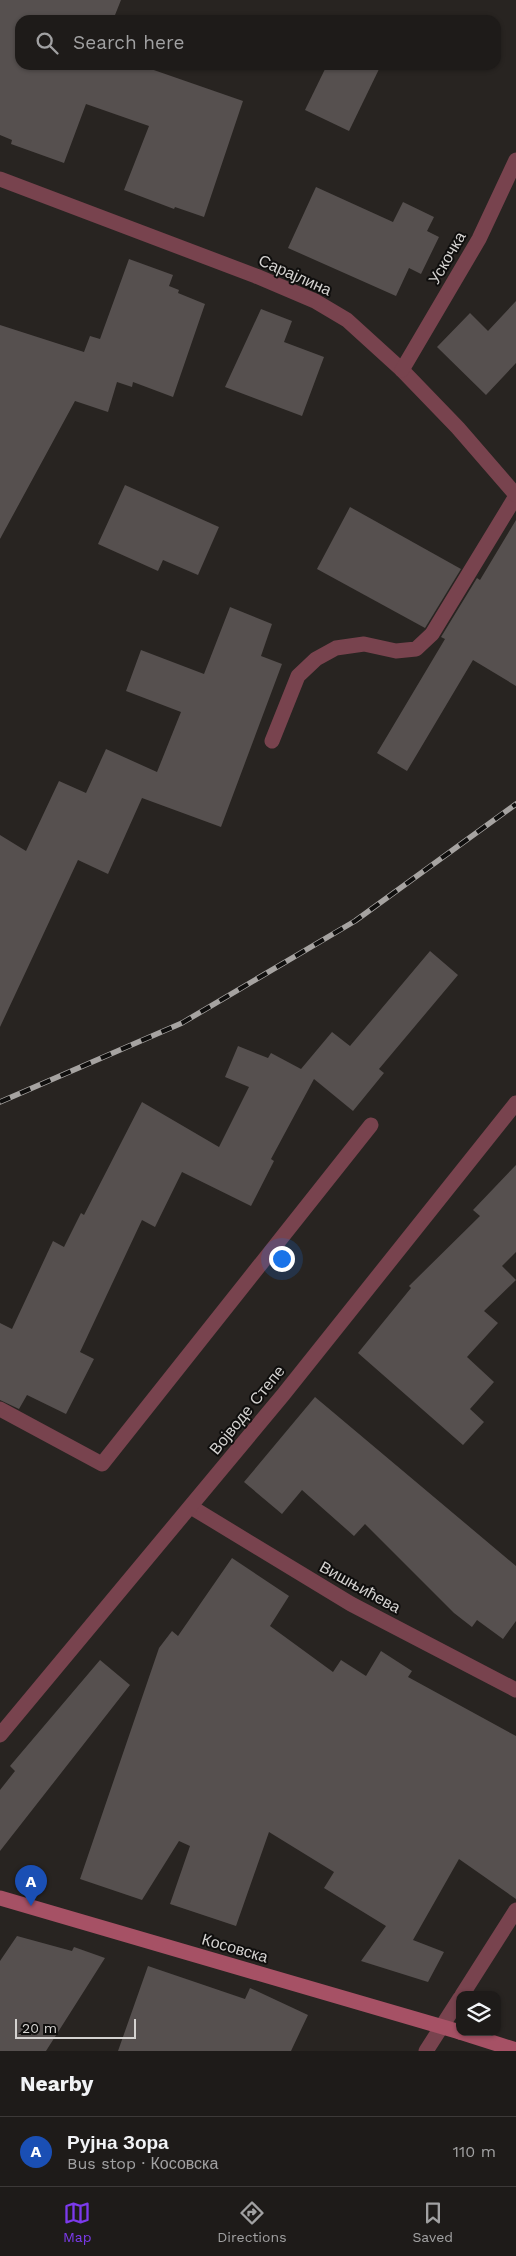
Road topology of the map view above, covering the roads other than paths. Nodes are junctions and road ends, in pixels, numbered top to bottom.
1 (516, 160) edge
2 (0, 179) edge
3 (402, 370) junction
4 (516, 495) edge
5 (272, 741) dead end
6 (516, 1103) edge
7 (371, 1125) dead end
8 (0, 1409) edge
9 (190, 1507) junction
10 (516, 1690) edge
11 (0, 1735) edge
12 (0, 1898) edge
13 (516, 1910) edge
14 (464, 1991) edge
15 (456, 2004) edge
16 (442, 2026) junction
17 (456, 2031) edge
18 (472, 2036) edge
19 (516, 2050) edge
20 (426, 2051) edge

1 - 3 street, Ускочка
2 - 3 street, Сарајлина
3 - 4 street, Сарајлина
4 - 5 street, Сарајлина
6 - 9 street, Војводе Степе
7 - 8 street
9 - 10 street, Вишњићева
9 - 11 street, Војводе Степе
12 - 16 street, Косовска
13 - 14 street
15 - 16 street
16 - 17 street, Косовска
16 - 20 street
18 - 19 street, Косовска

